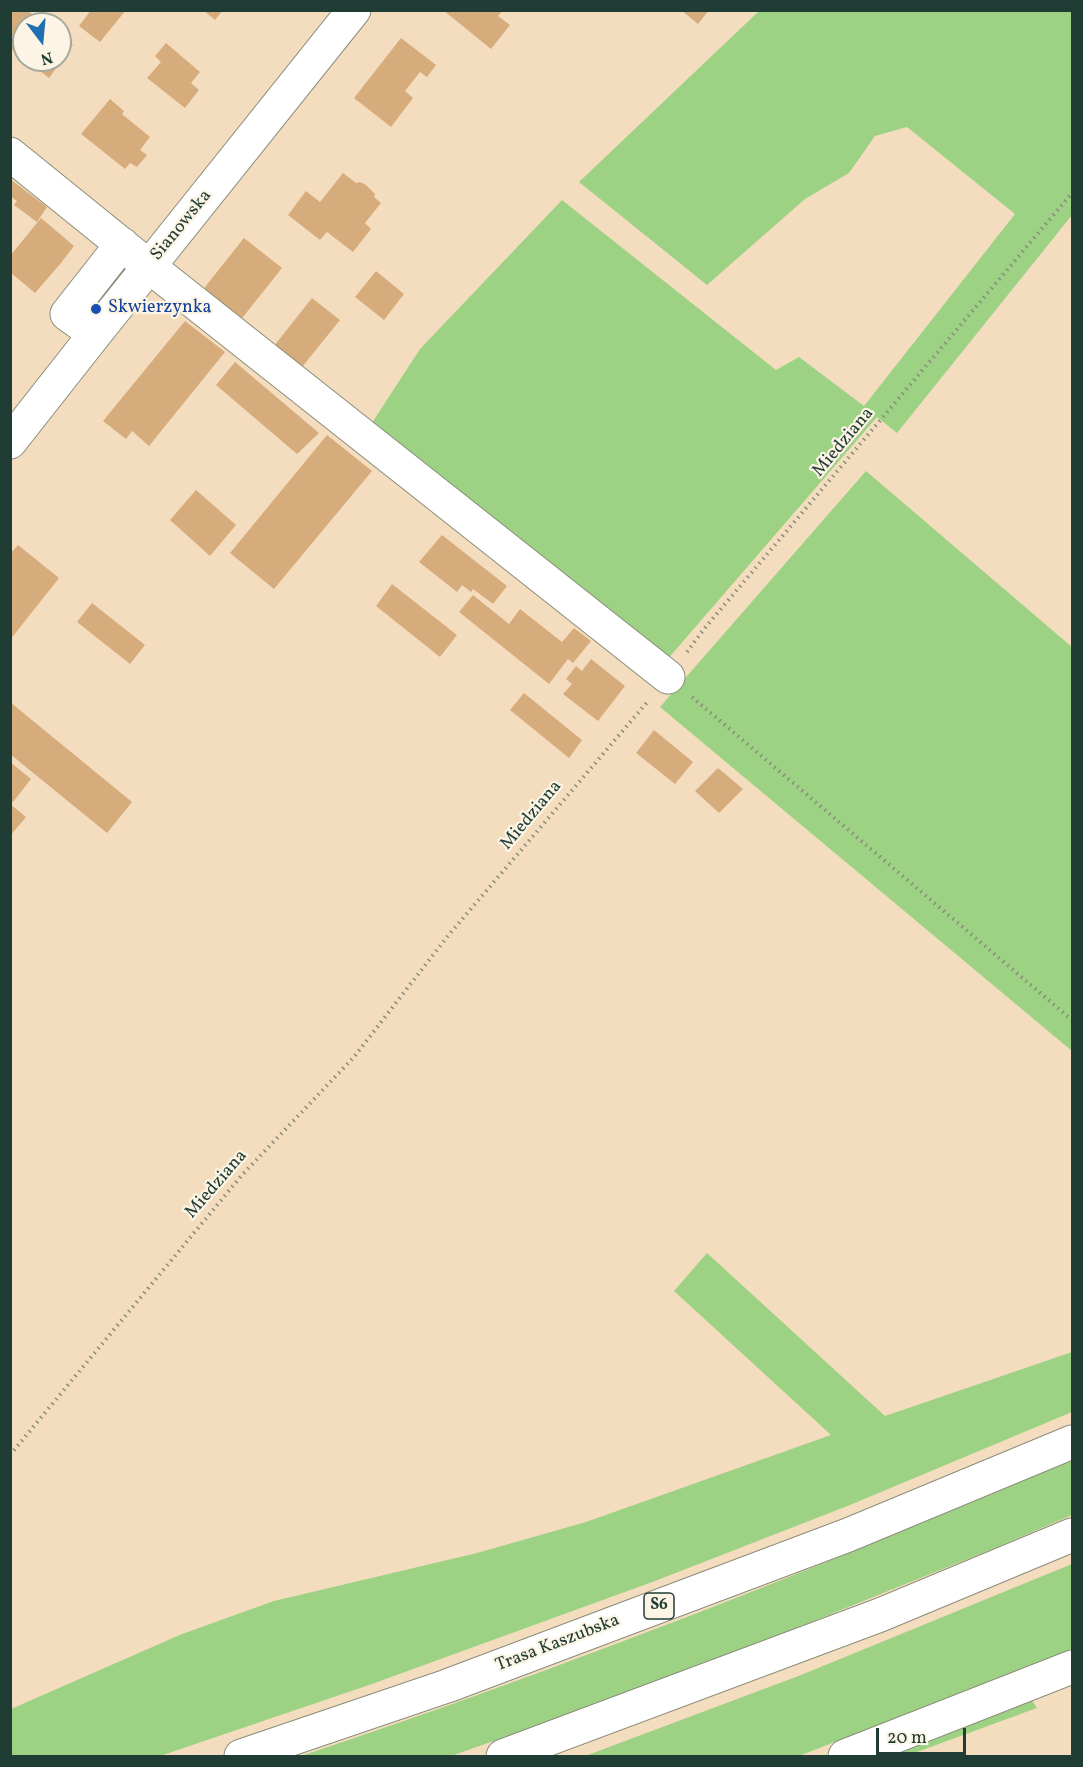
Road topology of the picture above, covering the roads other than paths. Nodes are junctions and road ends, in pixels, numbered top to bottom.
1 (354, 10) edge
2 (10, 154) edge
3 (122, 244) junction
4 (149, 267) junction
5 (95, 334) junction
6 (10, 442) edge
7 (668, 677) road end
8 (1072, 1442) edge
9 (1072, 1535) edge
10 (1072, 1667) edge
11 (241, 1756) edge
12 (503, 1756) edge
13 (845, 1756) edge

1 - 4 main road, Sianowska
2 - 3 main road
3 - 4 main road
3 - 5 main road
4 - 5 main road, Sianowska
4 - 7 main road
5 - 6 main road, Sianowska
8 - 11 main road, Trasa Kaszubska / S6
9 - 12 main road
10 - 13 main road

